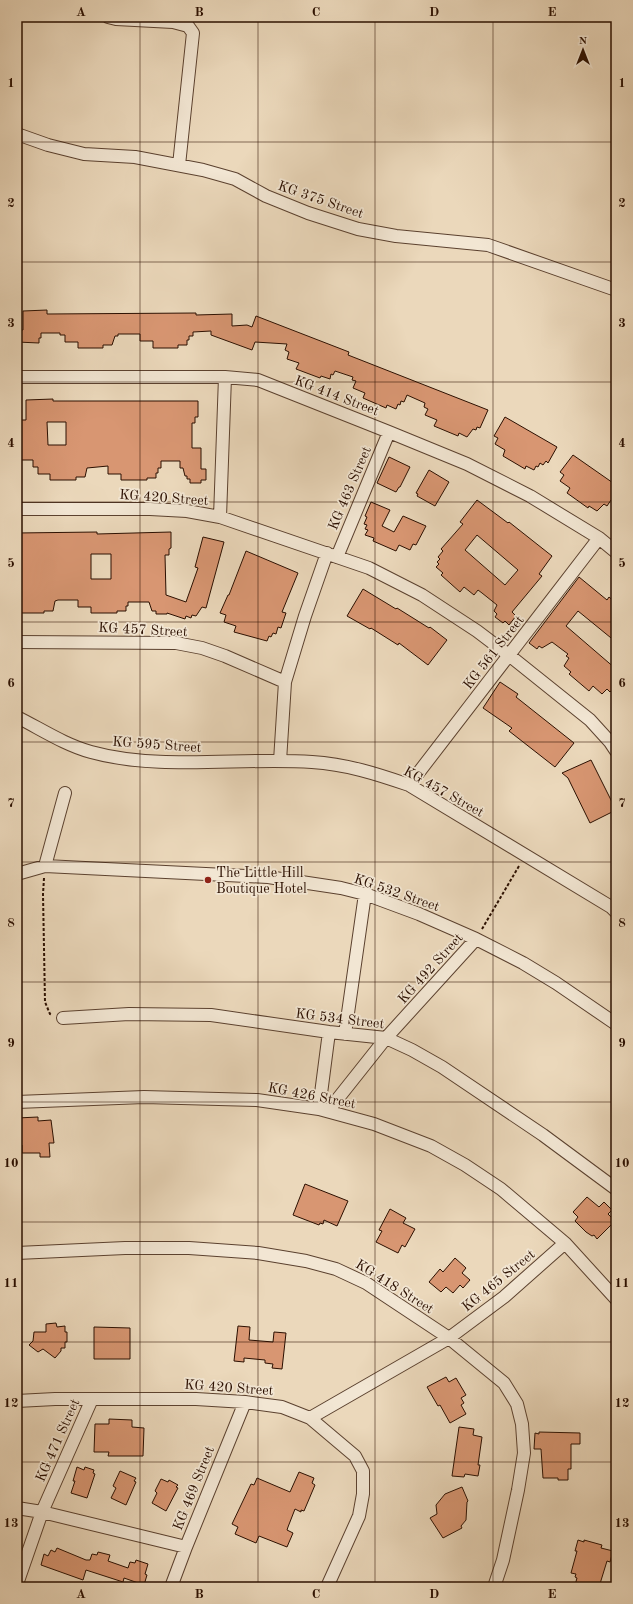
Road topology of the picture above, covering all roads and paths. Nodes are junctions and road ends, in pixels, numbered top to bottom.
1 (108, 17) edge
2 (17, 134) edge
3 (179, 165) junction
4 (616, 290) edge
5 (17, 377) edge
6 (225, 377) junction
7 (389, 432) junction
8 (17, 509) edge
9 (220, 517) junction
10 (599, 538) junction
11 (616, 552) edge
12 (332, 555) junction
13 (17, 642) edge
14 (510, 656) junction
15 (285, 682) junction
16 (17, 716) edge
17 (616, 751) edge
18 (280, 761) junction
19 (409, 785) junction
20 (65, 793) dead end
21 (525, 855) junction
22 (45, 866) junction
23 (17, 874) edge
24 (365, 894) junction
25 (614, 908) edge
26 (476, 939) junction
27 (63, 1018) joint
28 (616, 1024) edge
29 (329, 1032) junction
30 (345, 1034) junction
31 (386, 1038) junction
32 (17, 1102) edge
33 (324, 1110) junction
34 (616, 1189) edge
35 (565, 1243) junction
36 (17, 1253) edge
37 (616, 1299) edge
38 (449, 1338) junction
39 (92, 1399) junction
40 (17, 1401) edge
41 (245, 1402) junction
42 (310, 1418) junction
43 (17, 1508) edge
44 (42, 1512) junction
45 (186, 1547) junction
46 (17, 1584) edge
47 (171, 1587) edge
48 (327, 1587) edge
49 (494, 1587) edge

1 - 3 street
2 - 3 street, KG 375 Street
3 - 4 street, KG 375 Street
5 - 6 street, KG 414 Street
6 - 7 street, KG 414 Street
6 - 9 street
7 - 10 street, KG 414 Street
7 - 12 street, KG 463 Street
8 - 9 street, KG 420 Street
9 - 12 street, KG 420 Street
10 - 11 street, KG 414 Street
10 - 14 street, KG 561 Street
12 - 14 street, KG 420 Street
12 - 15 street, KG 463 Street
13 - 15 street, KG 457 Street
14 - 17 street, KG 420 Street
14 - 19 street, KG 561 Street
15 - 18 street
16 - 18 street, KG 595 Street
18 - 19 street, KG 457 Street
19 - 21 street, KG 457 Street
20 - 22 street
21 - 25 street, KG 457 Street
21 - 26 path, KG 492 Street
22 - 23 street, KG 532 Street
22 - 24 street, KG 532 Street
22 - 27 path
24 - 26 street, KG 532 Street
24 - 30 street
26 - 28 street, KG 532 Street
26 - 31 street, KG 492 Street
27 - 29 street, KG 534 Street
29 - 30 street, KG 534 Street
29 - 33 street
30 - 31 street, KG 534 Street
31 - 33 street, KG 492 Street
31 - 34 street, KG 534 Street
32 - 33 street, KG 426 Street
33 - 35 street, KG 426 Street
35 - 37 street, KG 426 Street
35 - 38 street, KG 465 Street
36 - 38 street, KG 418 Street
38 - 42 street, KG 465 Street
38 - 49 street, KG 418 Street
39 - 40 street, KG 420 Street
39 - 41 street, KG 420 Street
39 - 44 street, KG 471 Street
41 - 42 street, KG 420 Street
41 - 45 street, KG 469 Street
42 - 48 street, KG 420 Street
43 - 44 street
44 - 45 street
44 - 46 street, KG 471 Street
45 - 47 street, KG 469 Street

